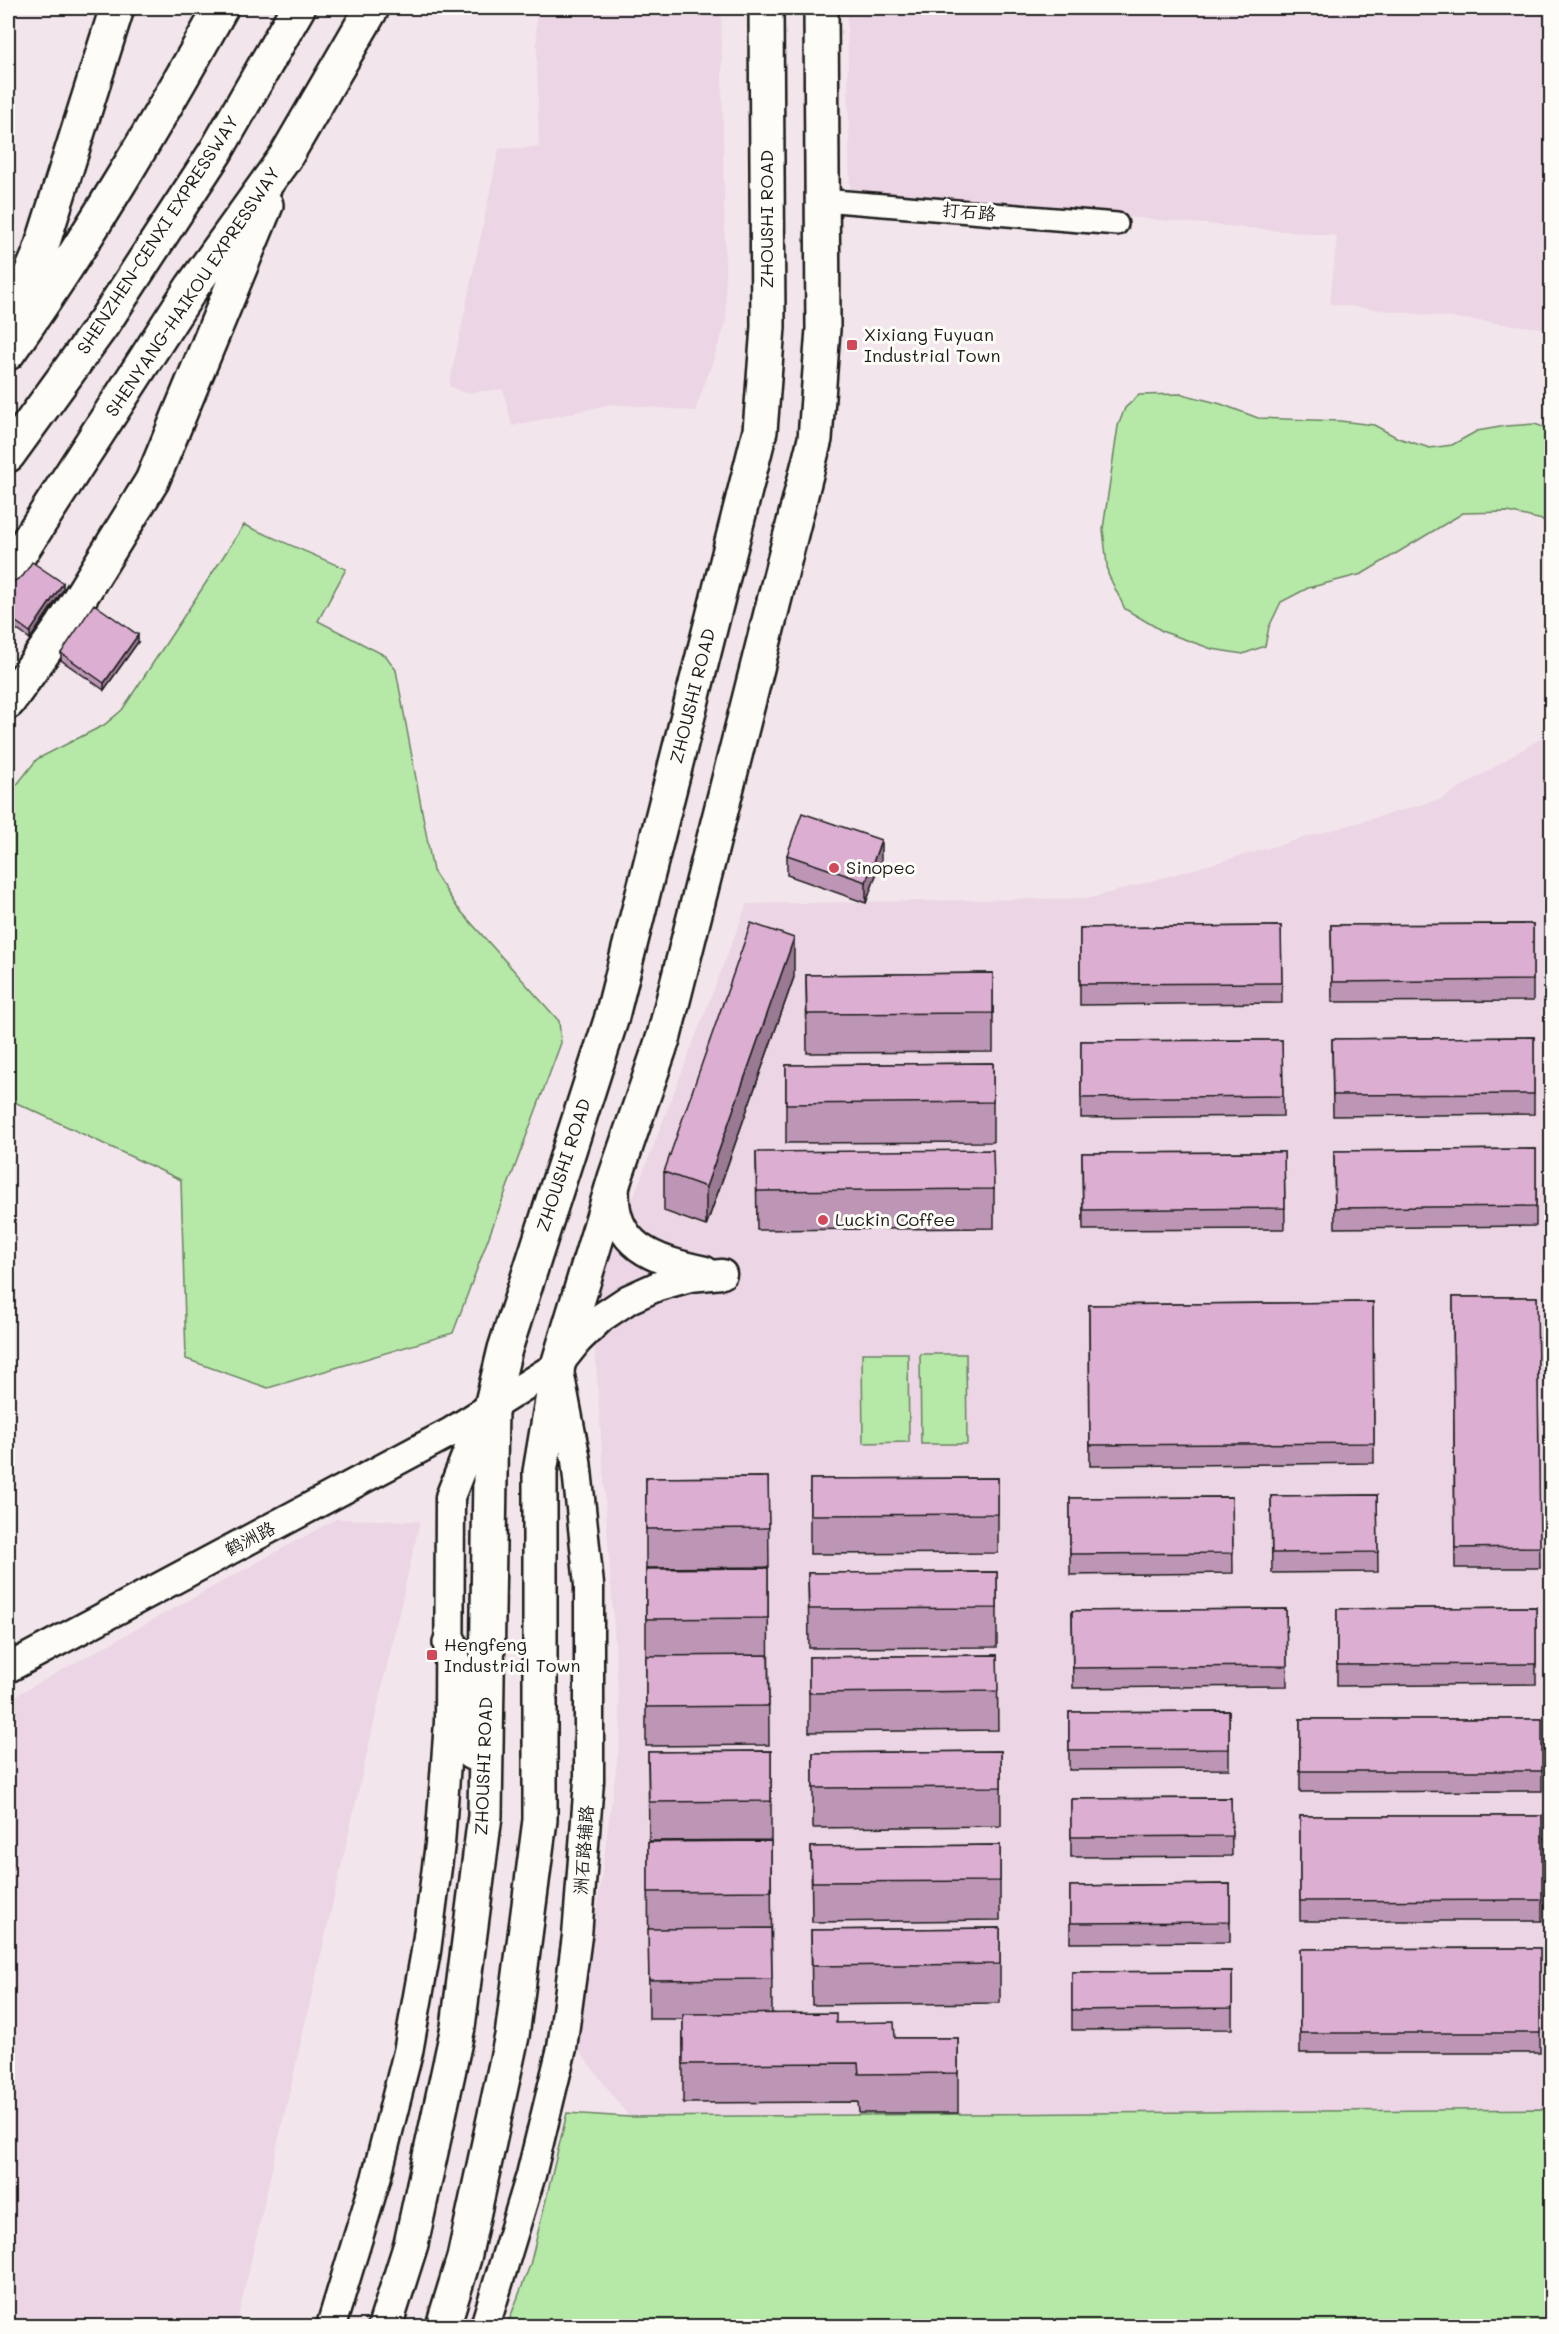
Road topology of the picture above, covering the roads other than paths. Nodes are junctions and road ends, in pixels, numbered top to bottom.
1 (117, 8) edge
2 (221, 8) edge
3 (298, 8) edge
4 (372, 8) edge
5 (766, 8) edge
6 (821, 8) edge
7 (286, 156) junction
8 (822, 200) junction
9 (1117, 224) dead end
10 (8, 327) edge
11 (8, 353) edge
12 (8, 454) edge
13 (8, 572) edge
14 (8, 702) edge
15 (615, 1178) junction
16 (558, 1365) junction
17 (491, 1407) junction
18 (450, 1643) junction
19 (8, 1668) edge
20 (485, 1816) junction
21 (331, 2326) edge
22 (385, 2326) edge
23 (443, 2326) edge
24 (485, 2326) edge

1 - 10 main road
2 - 11 main road
3 - 12 main road, SHENZHEN-CENXI EXPRESSWAY
4 - 7 main road, SHENYANG-HAIKOU EXPRESSWAY
5 - 17 main road, ZHOUSHI ROAD
6 - 8 main road
7 - 13 main road, SHENYANG-HAIKOU EXPRESSWAY
7 - 14 main road
8 - 9 street, 打石路
8 - 15 main road
15 - 16 main road
15 - 16 main road, 鹤洲路
16 - 17 main road, 鹤洲路
16 - 23 main road
16 - 24 main road, 洲石路辅路
17 - 18 main road
17 - 19 main road, 鹤洲路
17 - 20 main road, ZHOUSHI ROAD
18 - 20 main road
18 - 21 main road
20 - 22 main road, ZHOUSHI ROAD

